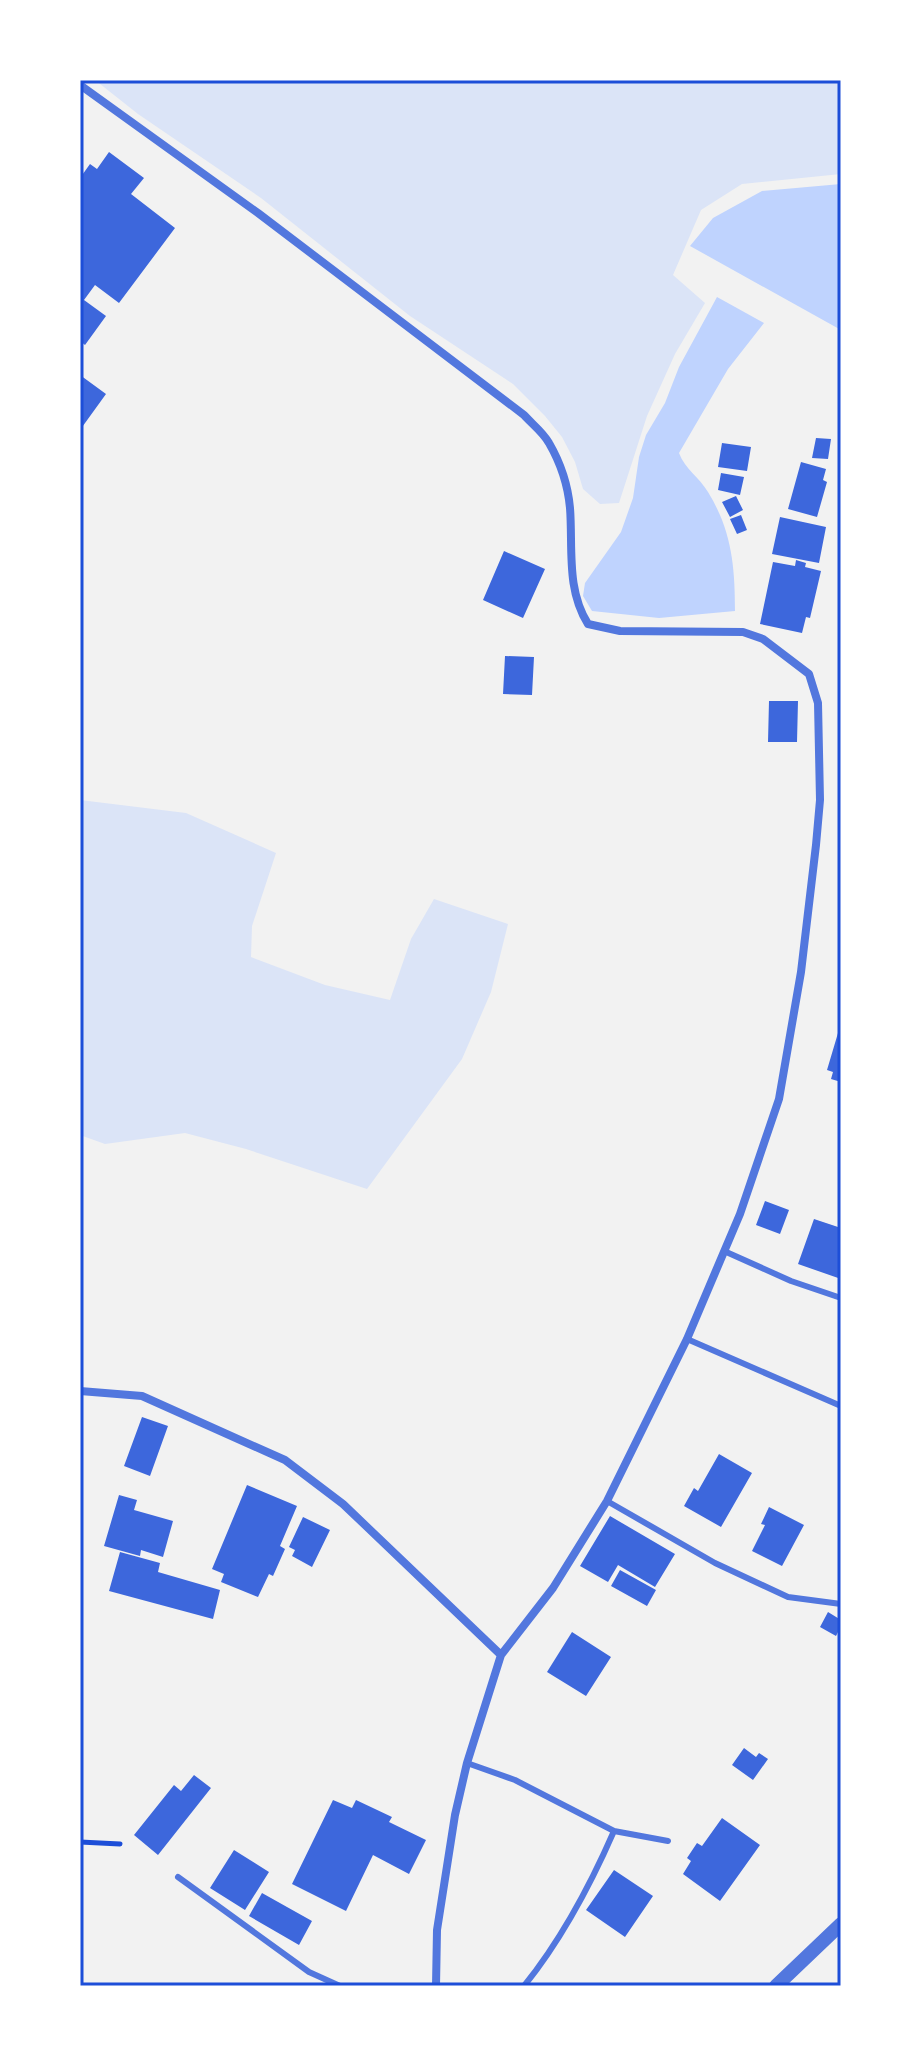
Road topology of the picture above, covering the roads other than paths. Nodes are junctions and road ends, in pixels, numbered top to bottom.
1 (80, 85) edge
2 (724, 1251) junction
3 (841, 1298) edge
4 (687, 1339) junction
5 (80, 1391) edge
6 (841, 1406) edge
7 (607, 1501) junction
8 (841, 1604) edge
9 (501, 1655) junction
10 (467, 1763) junction
11 (614, 1831) junction
12 (668, 1841) dead end
13 (178, 1877) dead end
14 (841, 1924) edge
15 (340, 1986) edge
16 (436, 1986) edge
17 (524, 1986) edge
18 (776, 1986) edge

1 - 2 street
2 - 3 lane
2 - 4 street
4 - 6 lane
4 - 7 street
5 - 9 street
7 - 8 lane
7 - 9 street
9 - 10 street
10 - 11 lane
10 - 16 street
11 - 12 lane
11 - 17 lane
13 - 15 lane
14 - 18 street

